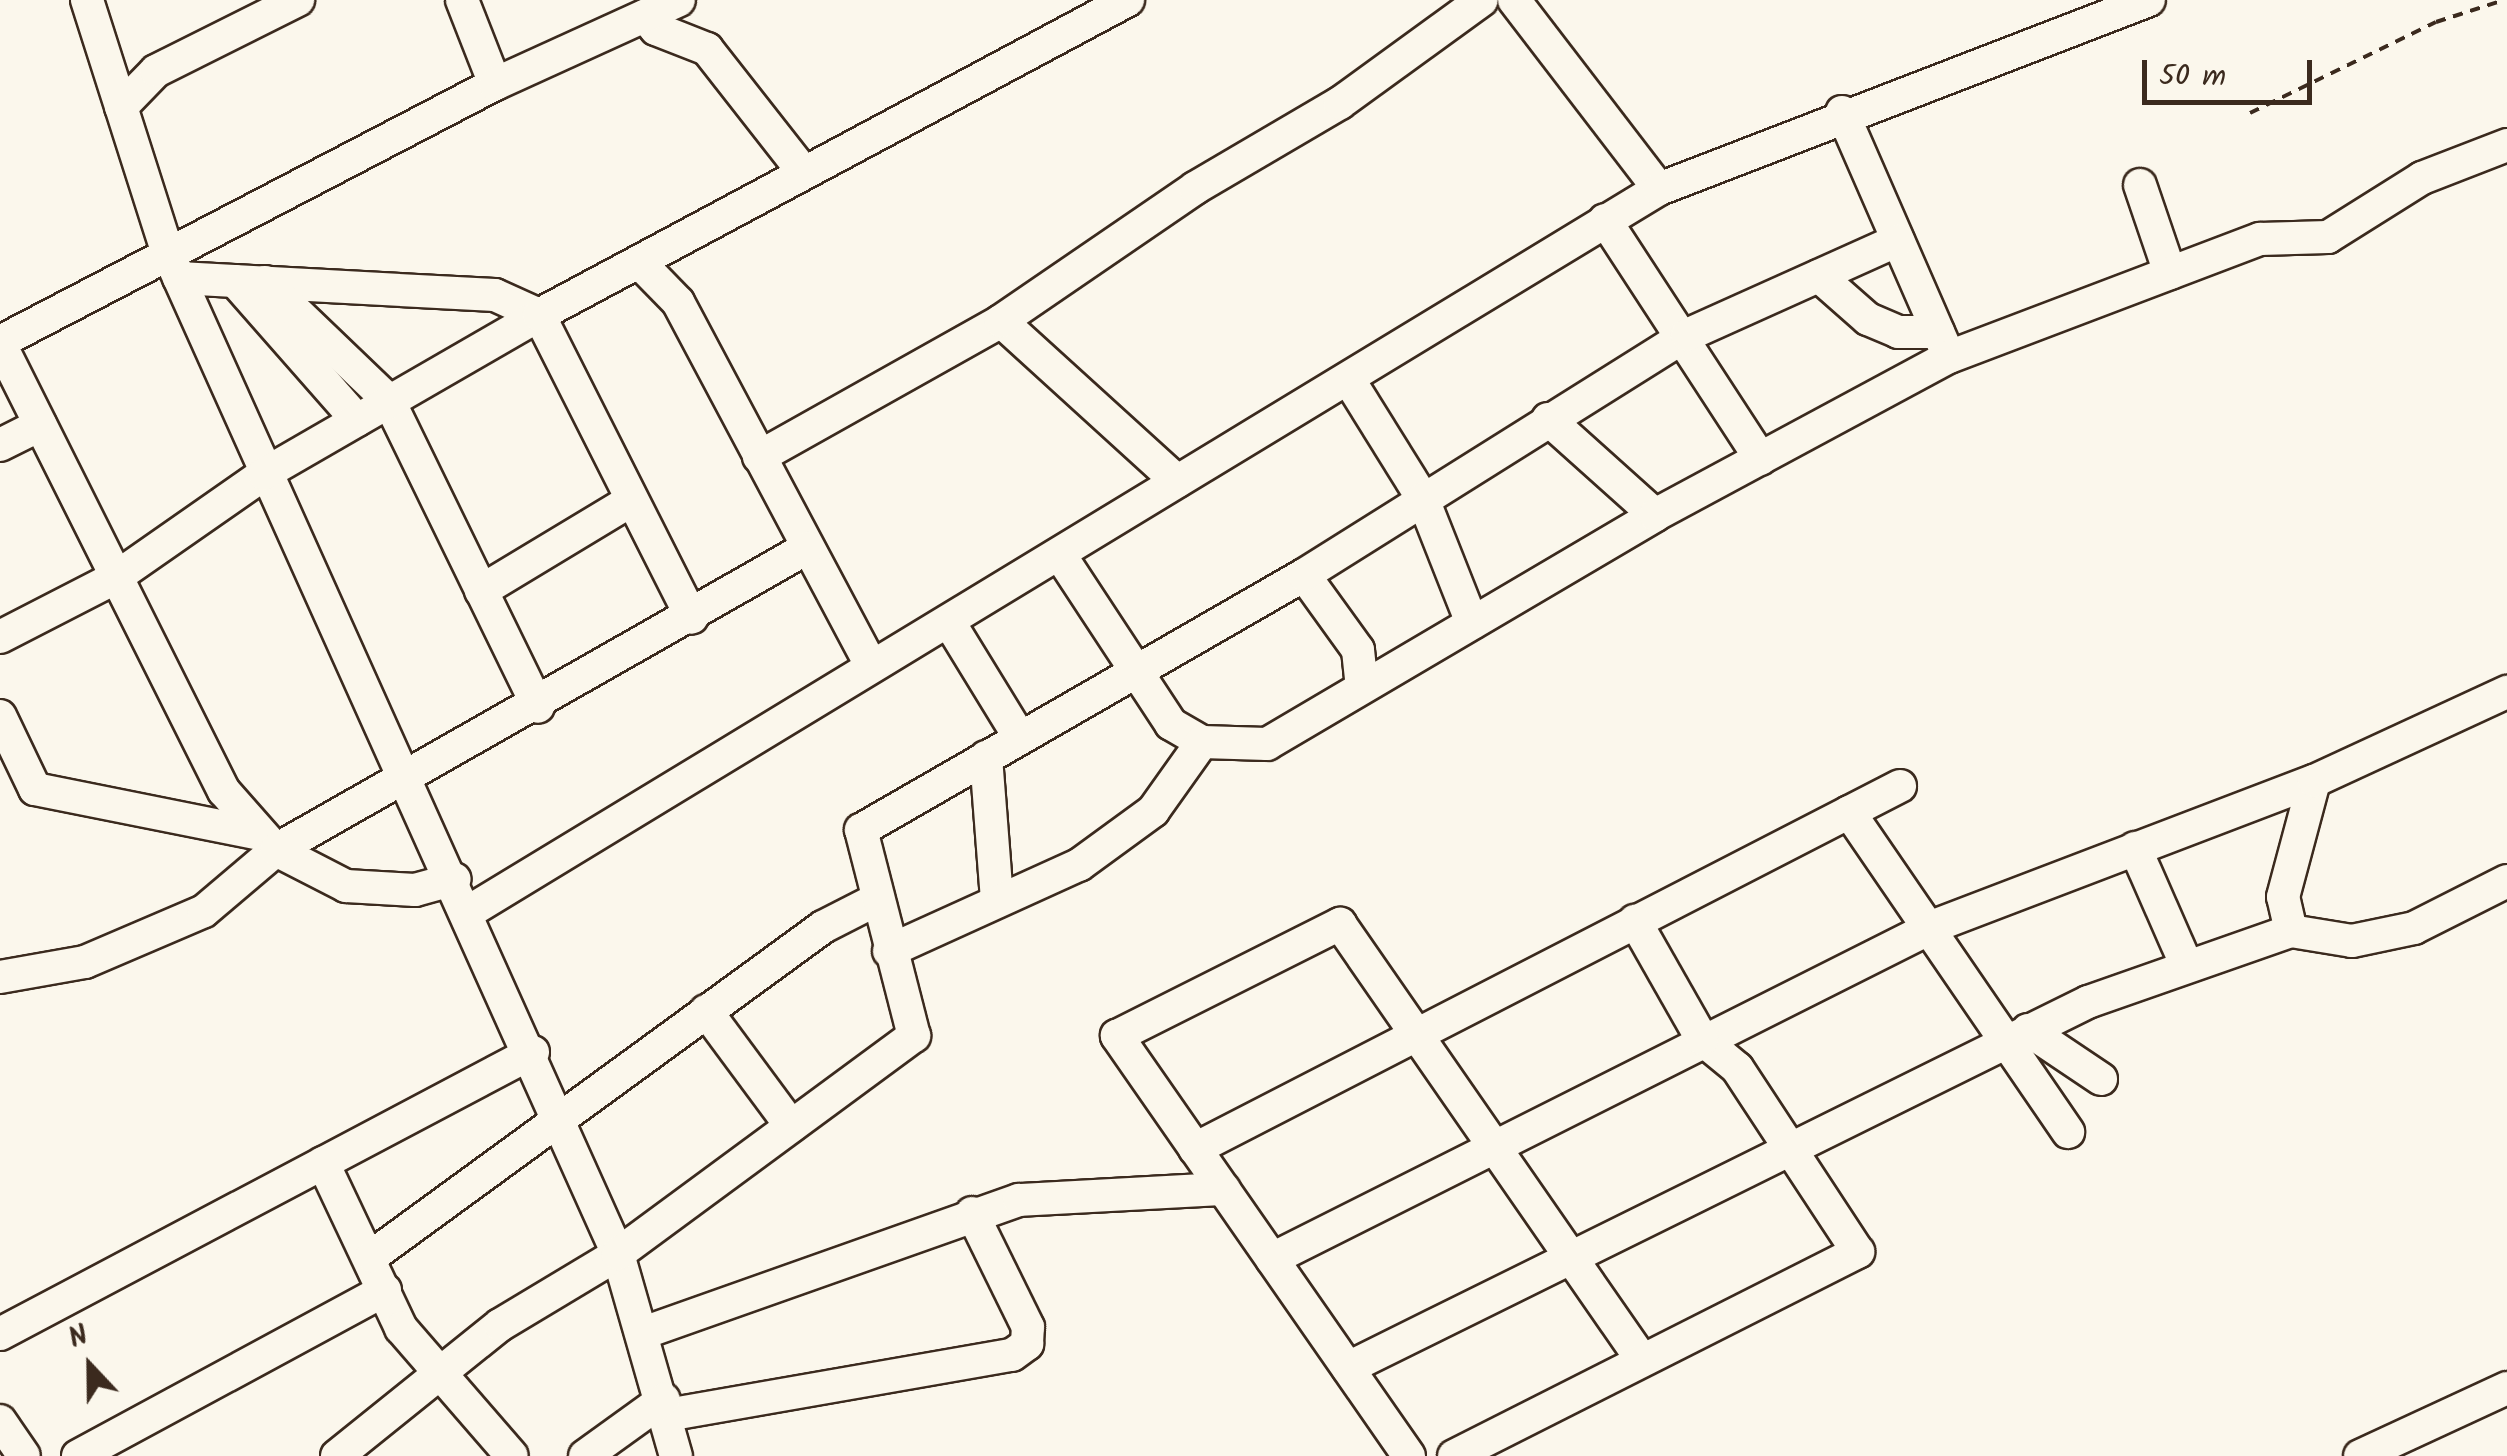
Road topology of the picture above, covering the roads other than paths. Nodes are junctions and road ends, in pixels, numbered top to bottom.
1 (87, 0) edge
2 (298, 0) edge
3 (462, 0) edge
4 (679, 0) edge
5 (1128, 0) edge
6 (1482, 0) edge
7 (1514, 0) edge
8 (2148, 0) edge
9 (644, 16) junction
10 (495, 84) junction
11 (121, 107) junction
12 (1842, 112) junction
13 (2507, 146) edge
14 (801, 169) junction
15 (2140, 185) dead end
16 (1660, 189) junction
17 (1606, 220) junction
18 (1898, 240) junction
19 (639, 262) junction
20 (173, 264) junction
21 (2170, 273) junction
22 (1818, 276) junction
23 (250, 282) junction
24 (538, 315) junction
25 (1001, 321) junction
26 (1687, 335) junction
27 (0, 343) edge
28 (1944, 344) junction
29 (1349, 380) junction
30 (389, 401) junction
31 (1548, 419) junction
32 (357, 420) junction
33 (40, 425) junction
34 (0, 445) edge
35 (759, 457) junction
36 (1761, 459) junction
37 (264, 474) junction
38 (1177, 481) junction
39 (1423, 499) junction
40 (630, 501) junction
41 (1654, 516) junction
42 (807, 548) junction
43 (1060, 555) junction
44 (1304, 576) junction
45 (115, 578) junction
46 (481, 591) junction
47 (692, 618) junction
48 (949, 622) junction
49 (1472, 623) junction
50 (0, 637) edge
51 (870, 665) junction
52 (1134, 672) junction
53 (1362, 686) junction
54 (2507, 692) edge
55 (538, 708) junction
56 (0, 716) edge
57 (1020, 738) junction
58 (1202, 742) junction
59 (986, 757) junction
60 (407, 776) junction
61 (2314, 781) junction
62 (1900, 786) dead end
63 (1849, 812) junction
64 (269, 842) junction
65 (2136, 848) junction
66 (455, 879) junction
67 (2507, 881) edge
68 (997, 899) junction
69 (874, 901) junction
70 (470, 911) junction
71 (1635, 921) junction
72 (1934, 926) junction
73 (2291, 931) junction
74 (889, 950) junction
75 (2186, 964) junction
76 (0, 976) edge
77 (706, 1011) junction
78 (2019, 1034) junction
79 (1411, 1036) junction
80 (1702, 1039) junction
81 (533, 1052) junction
82 (2101, 1079) dead end
83 (562, 1122) junction
84 (791, 1126) junction
85 (2068, 1132) dead end
86 (1195, 1149) junction
87 (1786, 1149) junction
88 (1488, 1150) junction
89 (322, 1163) junction
90 (1224, 1190) junction
91 (972, 1213) junction
92 (618, 1254) junction
93 (372, 1256) junction
94 (1566, 1257) junction
95 (1272, 1258) junction
96 (386, 1290) junction
97 (643, 1333) junction
98 (0, 1334) edge
99 (1642, 1360) junction
100 (1348, 1368) junction
101 (443, 1371) junction
102 (2507, 1388) edge
103 (665, 1407) junction
104 (0, 1420) edge
105 (24, 1456) edge
106 (78, 1456) edge
107 (337, 1456) edge
108 (512, 1456) edge
109 (585, 1456) edge
110 (676, 1456) edge
111 (1409, 1456) edge
112 (1454, 1456) edge
113 (2360, 1456) edge

1 - 11 street
2 - 11 street
3 - 10 street
4 - 9 street
5 - 14 street
6 - 25 street
7 - 16 street
8 - 12 street
9 - 10 street
9 - 14 street
10 - 20 street
11 - 20 street
12 - 16 street
12 - 18 street
13 - 21 street
14 - 19 street
15 - 21 street
16 - 17 street
17 - 26 street
17 - 29 street
18 - 22 street
18 - 28 street
19 - 24 street
19 - 35 street
20 - 23 street
20 - 27 street
20 - 37 street
21 - 28 street
22 - 26 street
22 - 28 street
23 - 24 street
23 - 30 street
23 - 32 street
24 - 30 street
24 - 40 street
25 - 35 street
25 - 38 street
26 - 31 street
26 - 36 street
27 - 33 street
28 - 36 street
29 - 38 street
29 - 39 street
30 - 32 street
30 - 46 street
31 - 39 street
31 - 41 street
32 - 37 street
33 - 34 street
33 - 45 street
35 - 42 street
36 - 41 street
37 - 45 street
37 - 60 street
38 - 43 street
39 - 44 street
39 - 49 street
40 - 46 street
40 - 47 street
41 - 49 street
42 - 47 street
42 - 51 street
43 - 48 street
43 - 52 street
44 - 52 street
44 - 53 street
45 - 50 street
45 - 64 street
46 - 55 street
47 - 55 street
48 - 51 street
48 - 57 street
49 - 53 street
51 - 70 street
52 - 57 street
52 - 58 street
53 - 58 street
54 - 61 street
55 - 60 street
56 - 64 street
57 - 59 street
58 - 68 street
59 - 68 street
59 - 69 street
60 - 64 street
60 - 66 street
61 - 65 street
61 - 73 street
62 - 63 street
63 - 71 street
63 - 72 street
64 - 66 street
64 - 76 street
65 - 72 street
65 - 75 street
66 - 70 street
67 - 73 street
68 - 74 street
69 - 74 street
69 - 77 street
70 - 81 street
71 - 79 street
71 - 80 street
72 - 78 street
72 - 80 street
73 - 75 street
74 - 84 street
75 - 78 street
77 - 83 street
77 - 84 street
78 - 82 street
78 - 85 street
78 - 87 street
79 - 86 street
79 - 86 street
79 - 88 street
80 - 87 street
80 - 88 street
81 - 83 street
81 - 89 street
83 - 92 street
83 - 93 street
84 - 92 street
86 - 90 street
87 - 94 street
87 - 99 street
88 - 94 street
88 - 95 street
89 - 93 street
89 - 98 street
90 - 91 street
90 - 95 street
91 - 97 street
91 - 103 street
92 - 97 street
92 - 101 street
93 - 96 street
94 - 99 street
94 - 100 street
95 - 100 street
96 - 101 street
96 - 106 street
97 - 103 street
99 - 112 street
100 - 111 street
101 - 107 street
101 - 108 street
102 - 113 street
103 - 109 street
103 - 110 street
104 - 105 street

